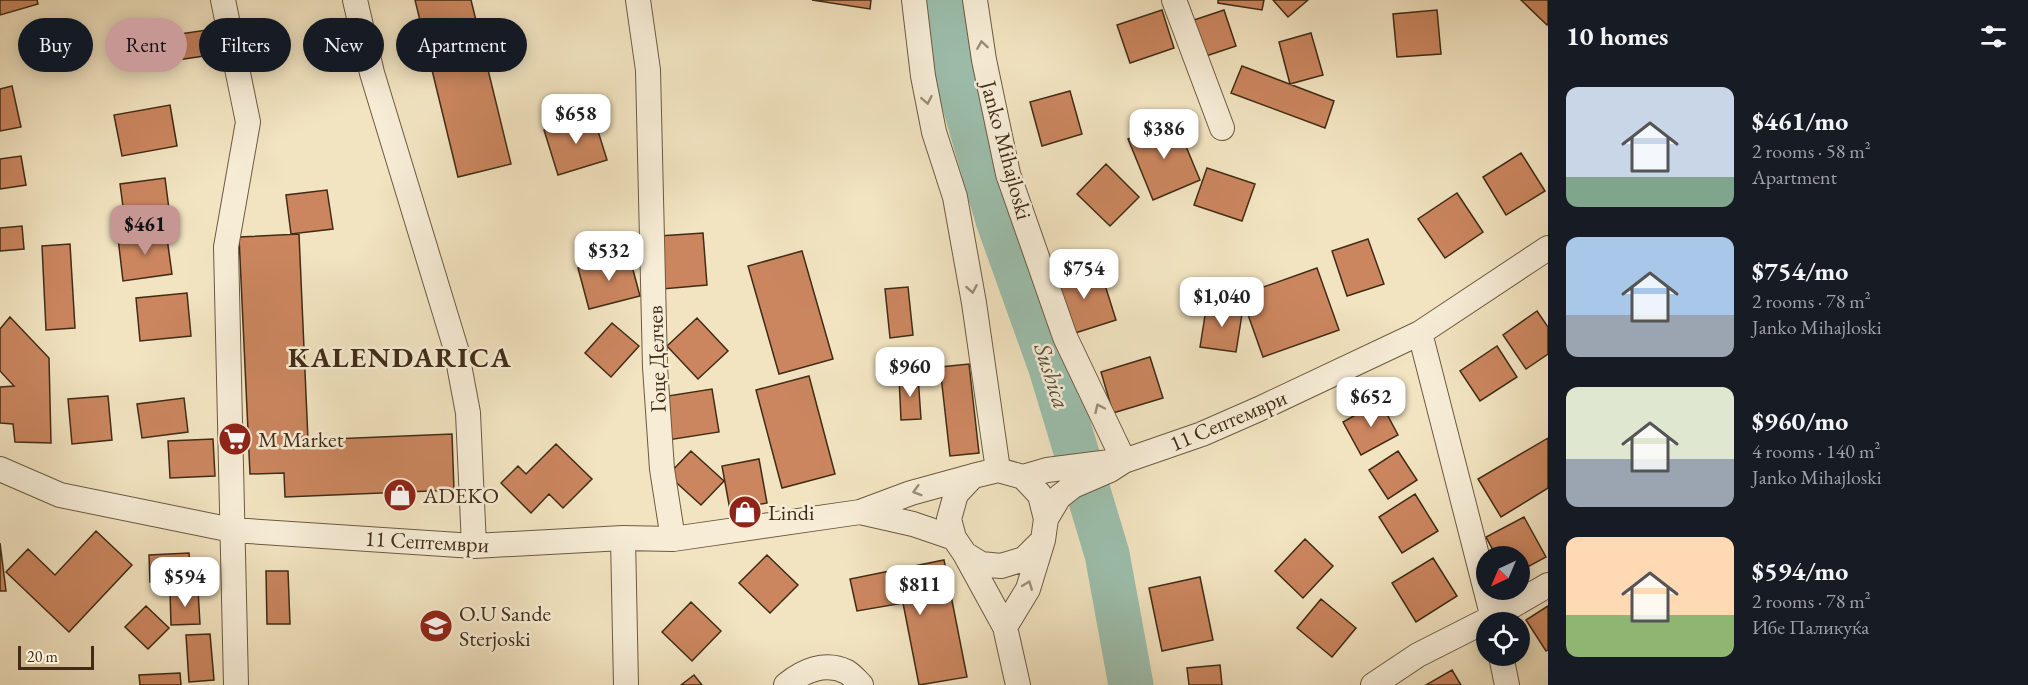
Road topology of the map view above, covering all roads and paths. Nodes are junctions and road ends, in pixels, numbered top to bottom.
1 (355, 0) edge
2 (638, 0) edge
3 (914, 0) edge
4 (975, 0) edge
5 (1173, 0) edge
6 (229, 2) edge
7 (1222, 128) dead end
8 (1548, 248) edge
9 (1420, 333) junction
10 (1115, 464) junction
11 (0, 469) edge
12 (998, 470) junction
13 (973, 476) junction
14 (1023, 477) junction
15 (860, 512) junction
16 (1044, 529) junction
17 (232, 530) junction
18 (623, 538) junction
19 (674, 539) junction
20 (474, 546) junction
21 (959, 546) junction
22 (1548, 585) edge
23 (1492, 612) edge
24 (1506, 612) edge
25 (1005, 627) junction
26 (1476, 628) edge
27 (1503, 666) edge
28 (236, 685) edge
29 (627, 685) edge
30 (786, 685) edge
31 (861, 685) edge
32 (1018, 685) edge
33 (1373, 685) edge
34 (1507, 685) edge

1 - 20 street
2 - 19 street, Гоце Делчев
3 -> 12 street
10 -> 4 street, Janko Mihajloski
5 - 7 street
6 - 17 street
8 - 9 street, 11 Септември
9 - 10 street, 11 Септември
9 - 23 street
10 - 14 street, 11 Септември
10 - 16 street, 11 Септември
11 - 17 street, 11 Септември
12 - 13 street
12 - 14 street
13 -> 15 street, 11 Септември
13 - 21 street
14 - 16 street
15 - 19 street, 11 Септември
15 - 21 street, 11 Септември
16 - 21 street
25 -> 16 street
17 - 20 street, 11 Септември
17 - 28 street
18 - 19 street, 11 Септември
18 - 20 street, 11 Септември
18 - 29 street
21 - 25 street
22 - 24 street
25 - 32 street
26 - 33 street
27 - 34 street
30 - 31 street

